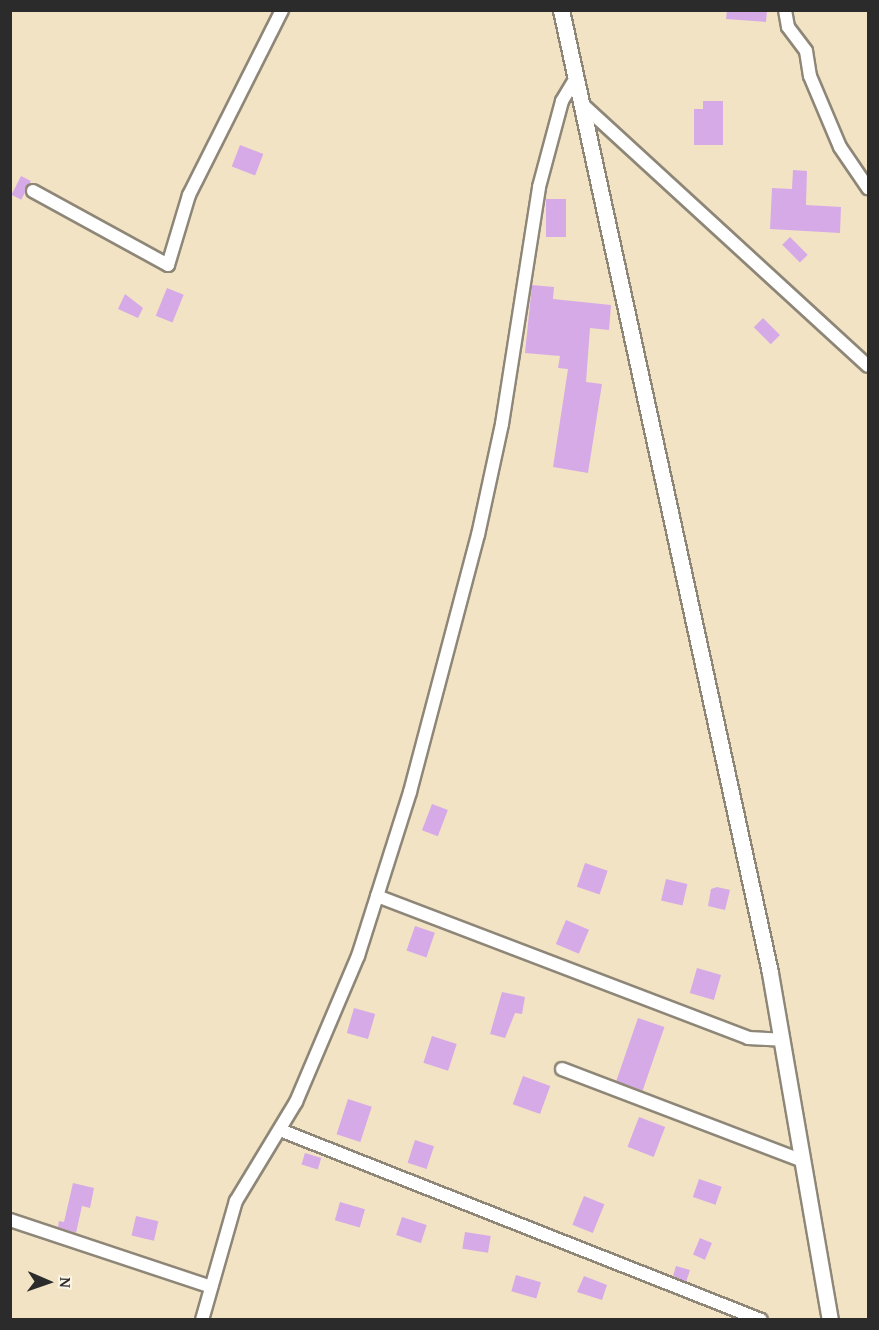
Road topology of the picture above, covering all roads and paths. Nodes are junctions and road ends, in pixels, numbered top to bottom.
1 (282, 10) edge
2 (561, 10) edge
3 (785, 10) edge
4 (576, 78) junction
5 (581, 103) junction
6 (868, 188) edge
7 (33, 191) dead end
8 (868, 366) edge
9 (377, 896) junction
10 (782, 1040) junction
11 (562, 1070) dead end
12 (280, 1130) junction
13 (802, 1161) junction
14 (10, 1220) edge
15 (211, 1287) junction
16 (202, 1320) edge
17 (761, 1320) edge
18 (830, 1320) edge

1 - 7 street
2 - 4 street
3 - 6 street
4 - 5 street
4 - 9 street
5 - 8 street
5 - 10 street
9 - 10 street
9 - 12 street
10 - 13 street
11 - 13 street
12 - 15 street
12 - 17 street
13 - 18 street
14 - 15 street
15 - 16 street

